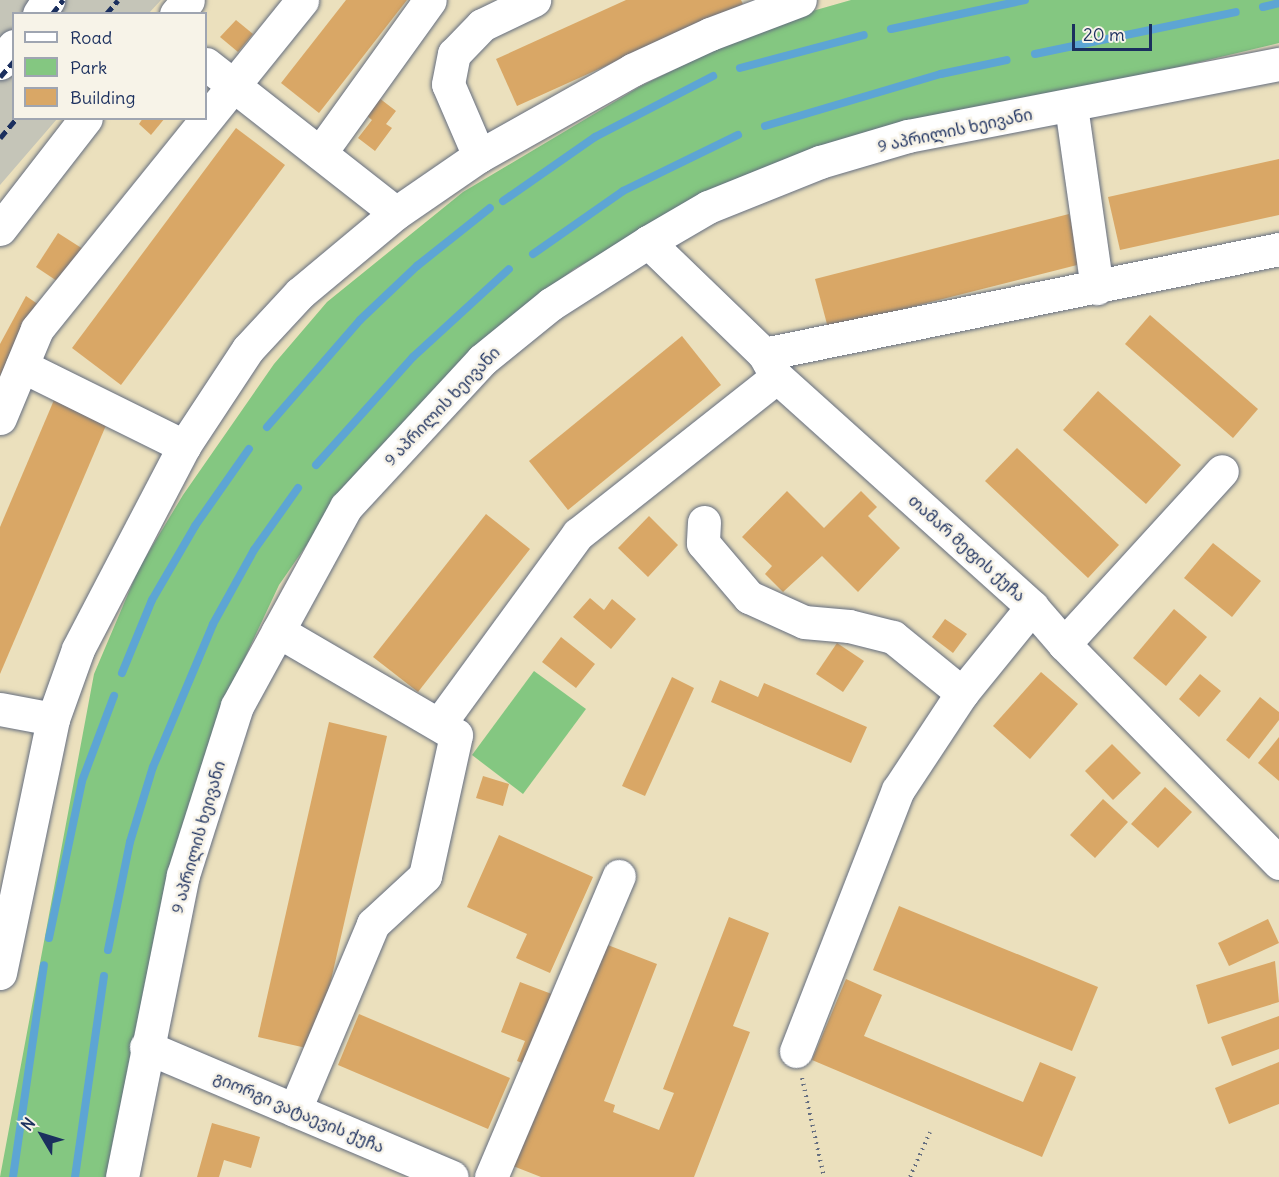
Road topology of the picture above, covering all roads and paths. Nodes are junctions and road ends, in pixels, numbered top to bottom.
1 (188, 0) edge
2 (302, 0) edge
3 (430, 0) edge
4 (534, 0) edge
5 (797, 0) edge
6 (178, 12) edge
7 (12, 48) edge
8 (0, 63) edge
9 (1279, 64) edge
10 (207, 65) edge
11 (234, 85) junction
12 (1071, 106) junction
13 (207, 118) edge
14 (84, 120) edge
15 (206, 120) edge
16 (320, 153) junction
17 (479, 156) junction
18 (396, 213) junction
19 (0, 229) edge
20 (648, 242) junction
21 (1279, 249) edge
22 (1097, 288) junction
23 (771, 365) junction
24 (22, 366) junction
25 (0, 418) edge
26 (184, 446) junction
27 (1222, 471) dead end
28 (704, 522) dead end
29 (1032, 607) junction
30 (278, 631) junction
31 (1064, 644) junction
32 (962, 693) junction
33 (0, 709) edge
34 (53, 719) junction
35 (440, 723) junction
36 (1279, 863) edge
37 (619, 876) dead end
38 (0, 973) edge
39 (146, 1047) junction
40 (796, 1051) joint
41 (295, 1110) junction
42 (930, 1132) dead end
43 (123, 1177) edge
44 (452, 1177) edge
45 (491, 1177) edge
46 (824, 1177) edge
47 (910, 1177) edge

1 - 6 street
2 - 11 street
3 - 16 street
4 - 17 street
5 - 17 street
7 - 8 street
9 - 12 street, 9 აპრილის ხეივანი
10 - 11 street
11 - 13 street
11 - 16 street
12 - 20 street, 9 აპრილის ხეივანი
12 - 22 street
14 - 19 street
15 - 24 street
16 - 18 street
17 - 18 street
18 - 26 street
20 - 23 street, თამარ მეფის ქუჩა
20 - 30 street, 9 აპრილის ხეივანი
21 - 22 street
22 - 23 street
23 - 29 street, თამარ მეფის ქუჩა
23 - 35 street
24 - 25 street
24 - 26 street
26 - 34 street
27 - 31 street
28 - 32 street
29 - 31 street, თამარ მეფის ქუჩა
29 - 32 street
30 - 35 street
30 - 39 street, 9 აპრილის ხეივანი
31 - 36 street, თამარ მეფის ქუჩა
32 - 40 street
33 - 34 street
34 - 38 street
35 - 41 street
37 - 45 street
39 - 41 street, გიორგი ვატაევის ქუჩა
39 - 43 street, 9 აპრილის ხეივანი
40 - 46 path
41 - 44 street, გიორგი ვატაევის ქუჩა
42 - 47 path

